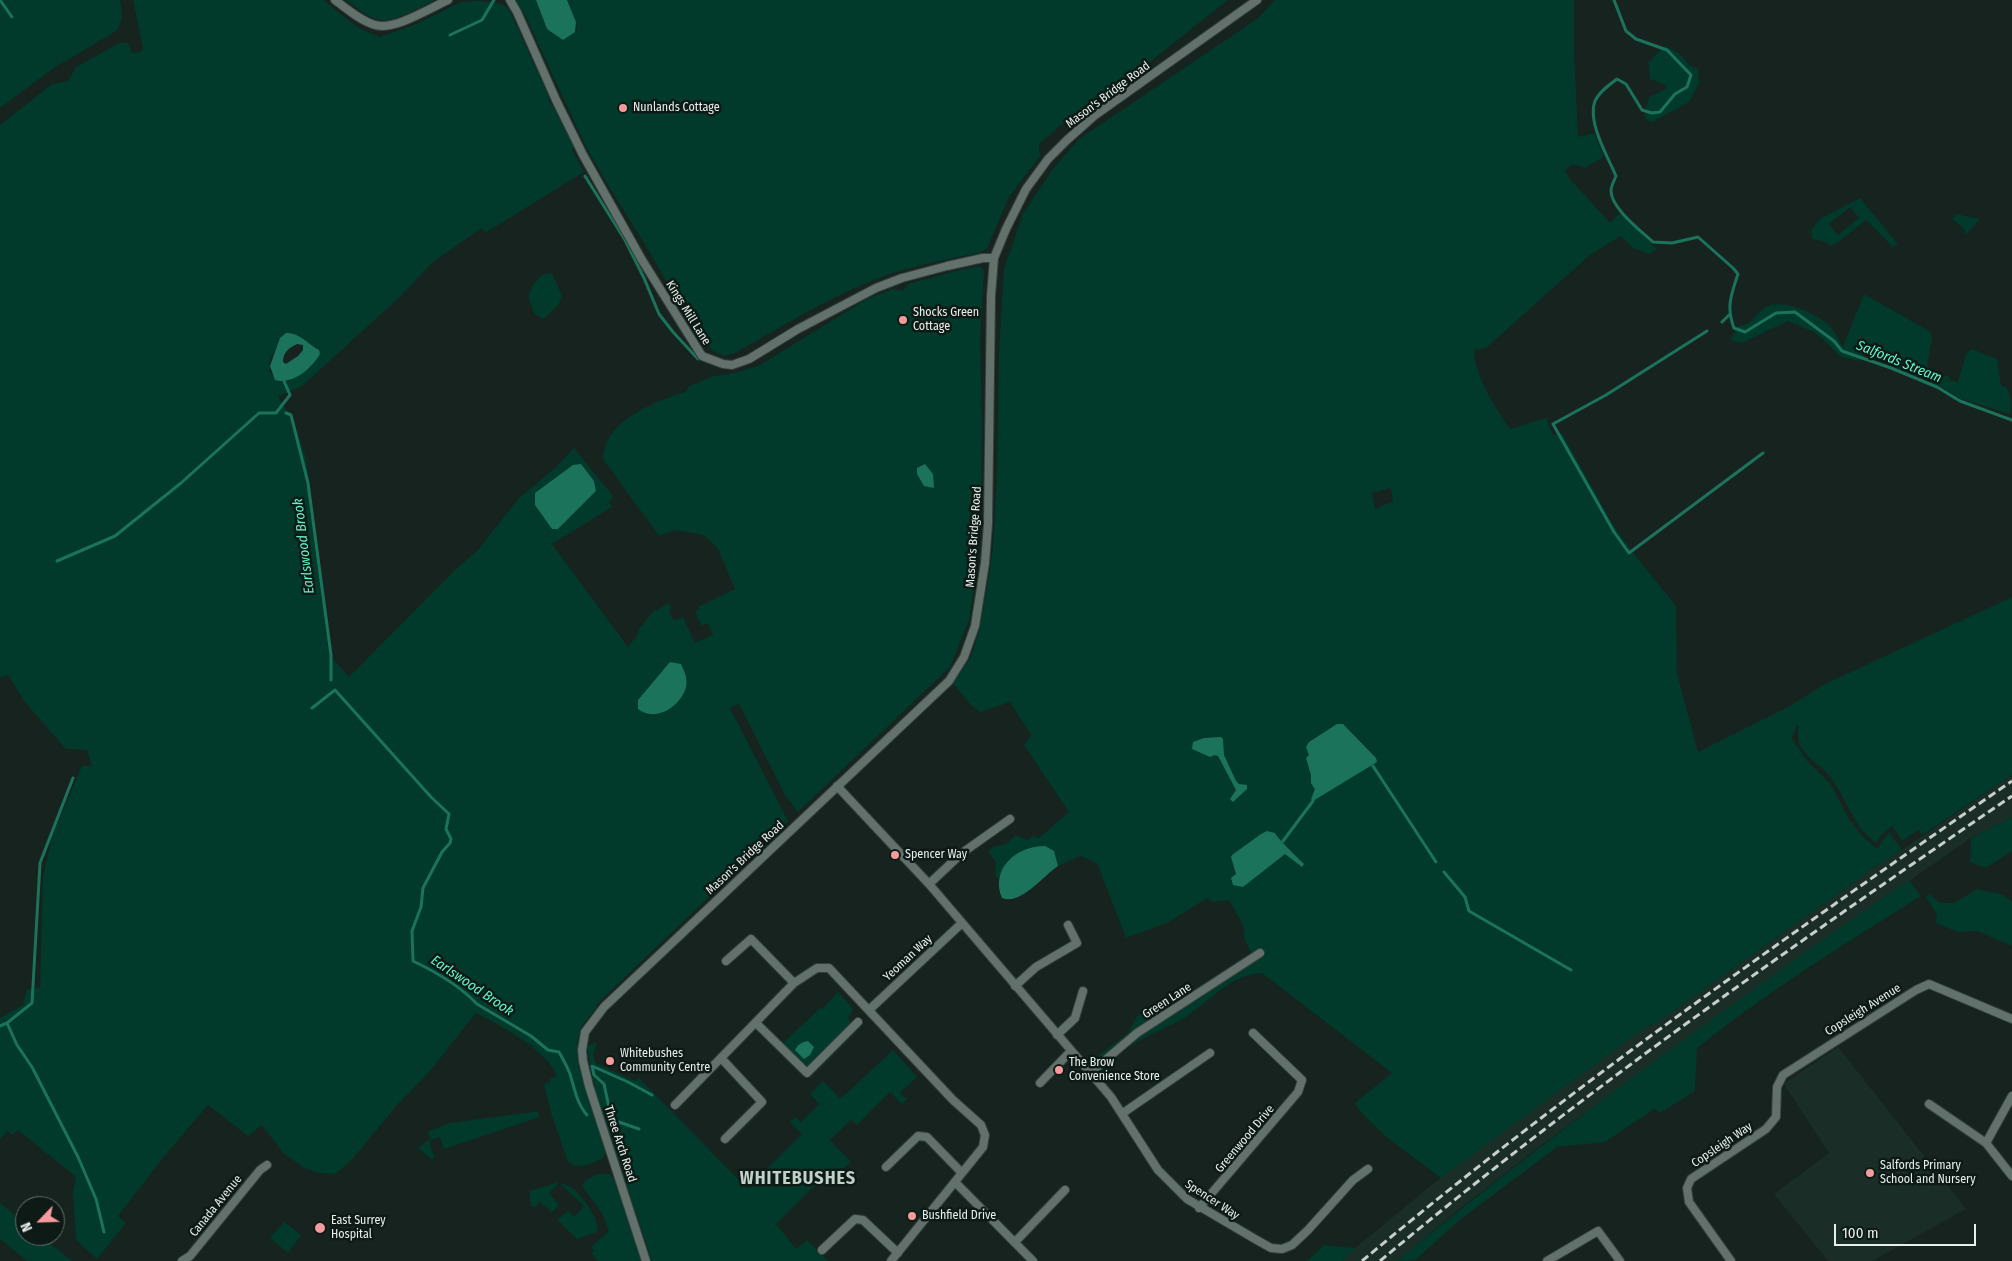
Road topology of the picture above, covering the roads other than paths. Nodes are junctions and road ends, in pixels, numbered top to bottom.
1 (335, 0) edge
2 (448, 0) edge
3 (510, 0) edge
4 (1257, 0) edge
5 (994, 258) junction
6 (837, 786) junction
7 (1010, 819) dead end
8 (929, 884) junction
9 (962, 923) junction
10 (1068, 925) dead end
11 (1260, 953) dead end
12 (726, 961) dead end
13 (794, 983) junction
14 (1015, 986) junction
15 (1083, 991) dead end
16 (869, 1010) junction
17 (2012, 1019) edge
18 (858, 1022) dead end
19 (756, 1023) junction
20 (585, 1032) joint
21 (1253, 1033) dead end
22 (1057, 1034) junction
23 (1071, 1051) junction
24 (1210, 1053) dead end
25 (721, 1058) junction
26 (1090, 1073) junction
27 (1040, 1083) dead end
28 (2012, 1096) edge
29 (1929, 1104) dead end
30 (675, 1106) dead end
31 (1123, 1113) junction
32 (1766, 1129) joint
33 (725, 1139) dead end
34 (1986, 1143) junction
35 (267, 1165) dead end
36 (886, 1167) dead end
37 (1368, 1169) dead end
38 (962, 1173) junction
39 (2012, 1176) edge
40 (955, 1182) junction
41 (1065, 1190) dead end
42 (1199, 1208) junction
43 (1015, 1242) junction
44 (822, 1250) dead end
45 (898, 1252) junction
46 (182, 1261) edge
47 (646, 1261) edge
48 (891, 1261) edge
49 (1033, 1261) edge
50 (1547, 1261) edge
51 (1620, 1261) edge
52 (1731, 1261) edge

1 - 2 street
3 - 5 street, Kings Mill Lane
4 - 5 street, Mason's Bridge Road
5 - 6 street, Mason's Bridge Road
6 - 8 street, Spencer Way
6 - 20 street, Mason's Bridge Road
7 - 8 street
8 - 9 street, Spencer Way
9 - 14 street, Spencer Way
9 - 16 street, Yeoman Way
10 - 14 street
11 - 26 street, Green Lane
12 - 13 street
13 - 16 street
13 - 19 street
14 - 22 street, Spencer Way
15 - 22 street
16 - 38 street
17 - 32 street, Copsleigh Avenue
18 - 19 street
19 - 25 street
20 - 47 street, Three Arch Road
21 - 42 street, Greenwood Drive
22 - 23 street, Spencer Way
23 - 26 street, Spencer Way
23 - 27 street
24 - 31 street
25 - 30 street
25 - 33 street
26 - 31 street, Spencer Way
28 - 34 street
29 - 34 street
31 - 42 street, Spencer Way
32 - 52 street, Copsleigh Way
34 - 39 street
35 - 46 street, Canada Avenue
36 - 38 street
37 - 42 street, Spencer Way
38 - 40 street
40 - 43 street
40 - 45 street
41 - 43 street
43 - 49 street
44 - 45 street
45 - 48 street
50 - 51 street

